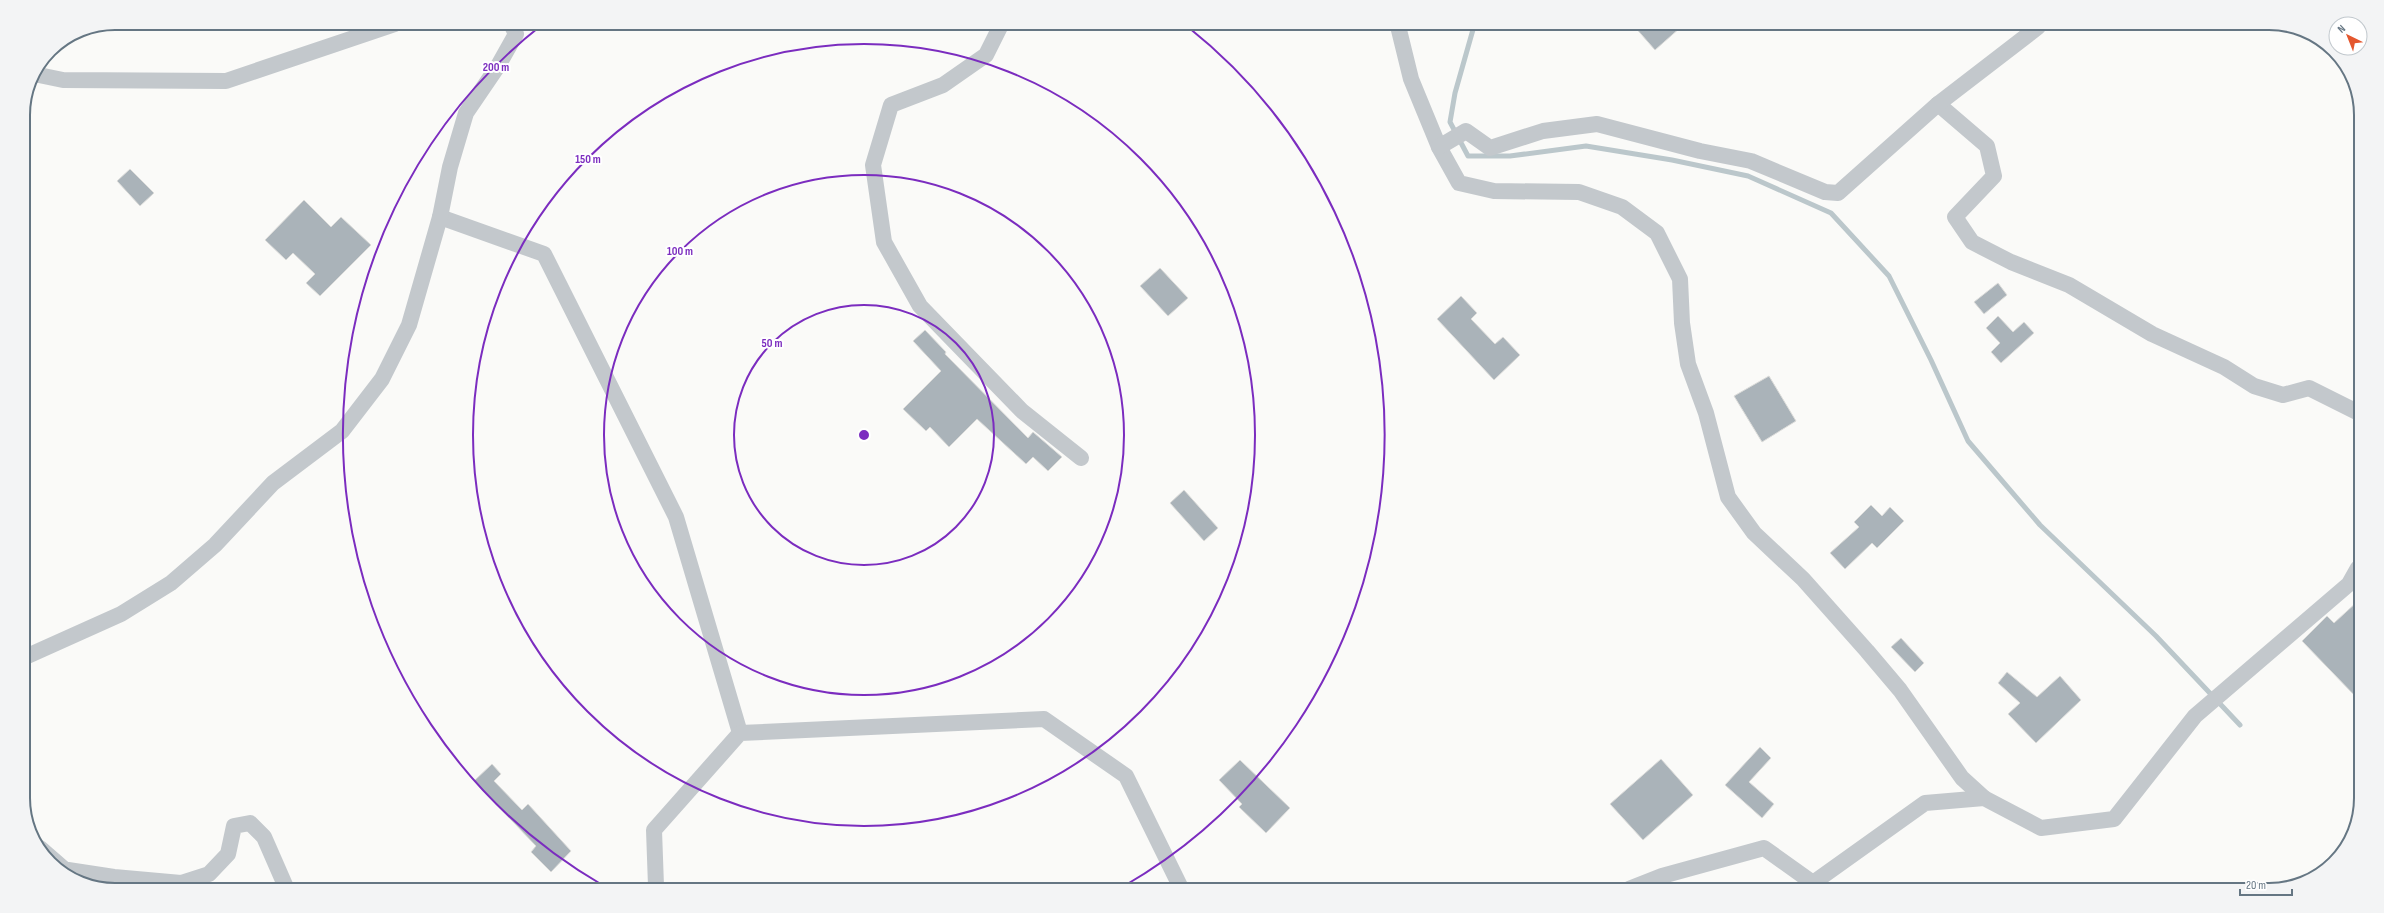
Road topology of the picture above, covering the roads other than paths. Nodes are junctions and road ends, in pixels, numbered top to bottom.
1 (377, 30) edge
2 (514, 30) edge
3 (998, 30) edge
4 (1399, 30) edge
5 (2034, 30) edge
6 (40, 75) edge
7 (1938, 104) junction
8 (1439, 147) junction
9 (440, 217) junction
10 (2354, 410) edge
11 (1081, 458) dead end
12 (2354, 575) edge
13 (30, 655) edge
14 (740, 733) junction
15 (1984, 798) junction
16 (74, 872) edge
17 (181, 883) edge
18 (181, 883) edge
19 (284, 883) edge
20 (656, 883) edge
21 (1179, 883) edge
22 (1643, 883) edge
23 (1812, 883) edge
24 (1812, 883) edge

1 - 6 street
2 - 9 street
3 - 11 street
4 - 8 street
5 - 7 street
7 - 8 street
7 - 10 street
8 - 15 street
9 - 13 street
9 - 14 street
12 - 15 street
14 - 20 street
14 - 21 street
15 - 24 street
16 - 17 street
18 - 19 street
22 - 23 street

